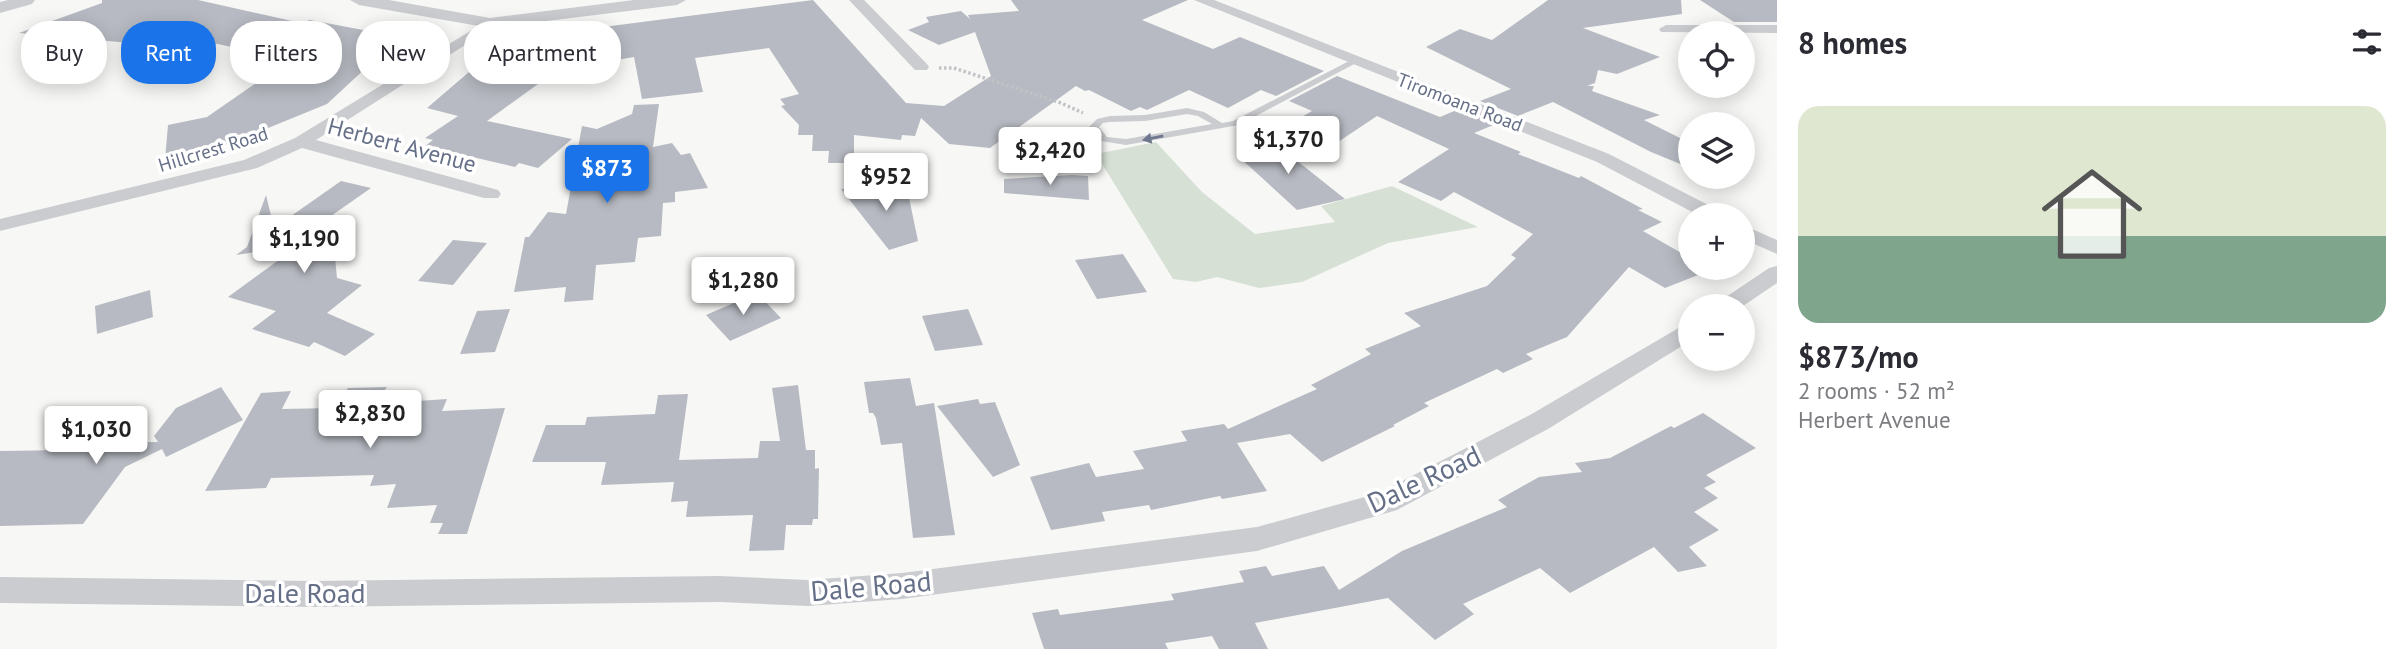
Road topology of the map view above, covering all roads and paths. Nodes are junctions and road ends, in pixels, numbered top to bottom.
1 (26, 0) edge
2 (359, 0) edge
3 (677, 0) edge
4 (856, 0) edge
5 (1201, 0) edge
6 (0, 8) edge
7 (479, 21) edge
8 (506, 21) edge
9 (1666, 29) dead end
10 (1777, 29) edge
11 (464, 39) edge
12 (1356, 61) junction
13 (921, 67) joint
14 (1100, 121) junction
15 (1220, 125) junction
16 (300, 142) junction
17 (491, 194) dead end
18 (1690, 203) edge
19 (0, 225) edge
20 (1755, 237) edge
21 (1777, 248) edge
22 (1777, 273) edge
23 (1746, 294) edge
24 (1678, 338) edge
25 (0, 590) edge

1 - 6 street
2 - 7 street
3 - 8 street
4 - 13 street
5 - 12 street, Tiromoana Road
9 - 10 street
11 - 16 street, Hillcrest Road
12 - 15 lane
12 - 18 street, Tiromoana Road
13 - 14 path
14 - 15 lane
15 -> 14 lane
16 - 17 street, Herbert Avenue
16 - 19 street, Hillcrest Road
20 - 21 street
22 - 23 street
24 - 25 street, Dale Road

